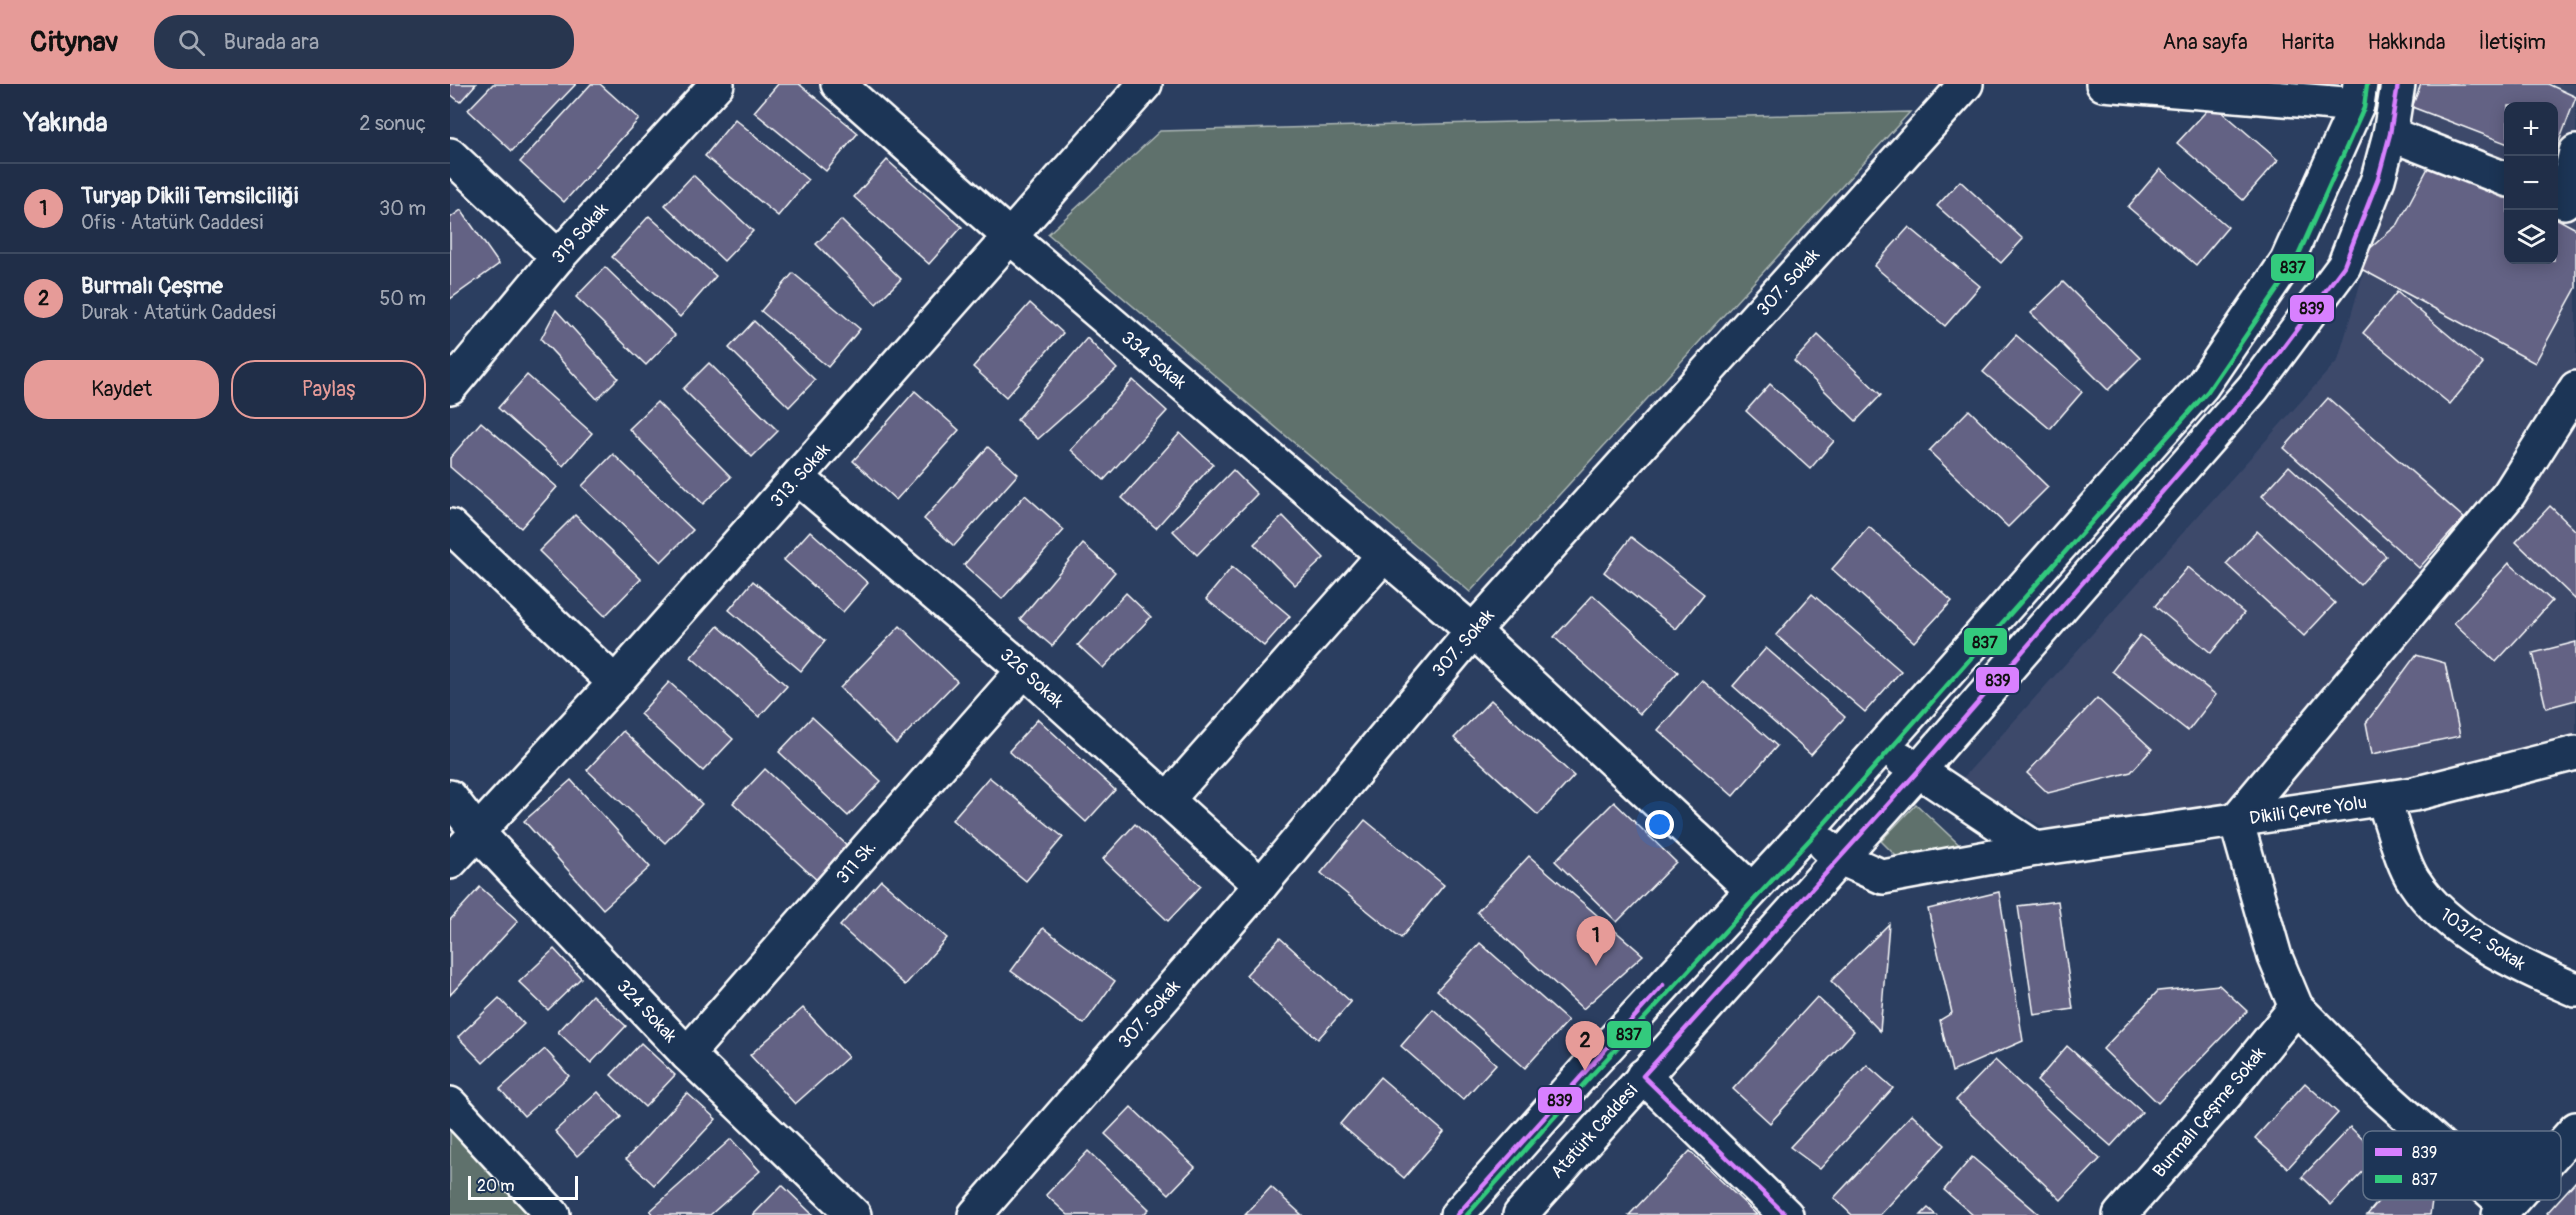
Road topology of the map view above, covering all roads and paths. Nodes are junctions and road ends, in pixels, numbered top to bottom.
1 (717, 84) edge
2 (1145, 84) edge
3 (1966, 84) edge
4 (2103, 84) edge
5 (2398, 84) edge
6 (844, 86) edge
7 (2358, 94) edge
8 (2390, 134) junction
9 (2576, 152) edge
10 (450, 155) edge
11 (2504, 178) edge
12 (2565, 203) edge
13 (1010, 237) junction
14 (558, 258) junction
15 (450, 387) edge
16 (2576, 388) edge
17 (798, 478) junction
18 (450, 526) edge
19 (1384, 555) junction
20 (1473, 631) junction
21 (1024, 670) junction
22 (615, 683) junction
23 (1883, 745) junction
24 (2576, 753) edge
25 (1918, 771) junction
26 (450, 797) edge
27 (2383, 799) junction
28 (1167, 800) junction
29 (2236, 820) junction
30 (1808, 830) junction
31 (477, 832) junction
32 (2036, 849) junction
33 (1840, 858) junction
34 (450, 862) edge
35 (1261, 885) junction
36 (1751, 889) junction
37 (2576, 990) edge
38 (2296, 1007) junction
39 (687, 1054) junction
40 (1643, 1076) junction
41 (450, 1104) edge
42 (2576, 1129) edge
43 (2420, 1131) edge
44 (2561, 1146) edge
45 (2492, 1200) edge
46 (2503, 1211) edge
47 (553, 1215) edge
48 (854, 1215) edge
49 (975, 1215) edge
50 (1457, 1215) edge
51 (1520, 1215) edge
52 (1786, 1215) edge
53 (2120, 1215) edge

1 - 14 street, 319 Sokak
2 - 13 street, 313. Sokak
3 - 20 street, 307. Sokak
4 - 7 street
5 - 8 street, Atatürk Caddesi
6 - 13 street, 334 Sokak
7 - 23 street
8 - 11 street
8 - 25 street, Atatürk Caddesi
9 - 12 street
10 - 14 street
13 - 17 street, 313. Sokak
13 - 19 street, 334 Sokak
14 - 15 street, 319 Sokak
16 - 29 street
17 - 21 street, 326 Sokak
17 - 22 street, 313. Sokak
18 - 22 street
19 - 20 street, 334 Sokak
19 - 28 street
20 - 35 street, 307. Sokak
20 - 36 street, 334 Sokak
21 - 28 street, 326 Sokak
21 - 39 street, 311 Sk.
22 - 31 street, 313. Sokak
23 - 25 street
23 - 30 street
24 - 27 street, Dikili Çevre Yolu
25 - 32 street
25 - 33 street, Atatürk Caddesi
26 - 31 street, 324 Sokak
27 - 29 street, Dikili Çevre Yolu
27 - 37 street, 103/2. Sokak
28 - 35 street, 326 Sokak
29 - 32 street, Dikili Çevre Yolu
29 - 38 street
30 - 33 street, Dikili Çevre Yolu
30 - 36 street
31 - 34 street, 313. Sokak
31 - 39 street, 324 Sokak
32 - 33 street, Dikili Çevre Yolu
33 - 40 street, Atatürk Caddesi
35 - 49 street, 307. Sokak
36 - 50 street
38 - 43 street
38 - 53 street, Burmalı Çeşme Sokak
39 - 48 street, 324 Sokak
40 - 51 street, Atatürk Caddesi
40 - 52 street
41 - 47 street
42 - 44 street
45 - 46 street

